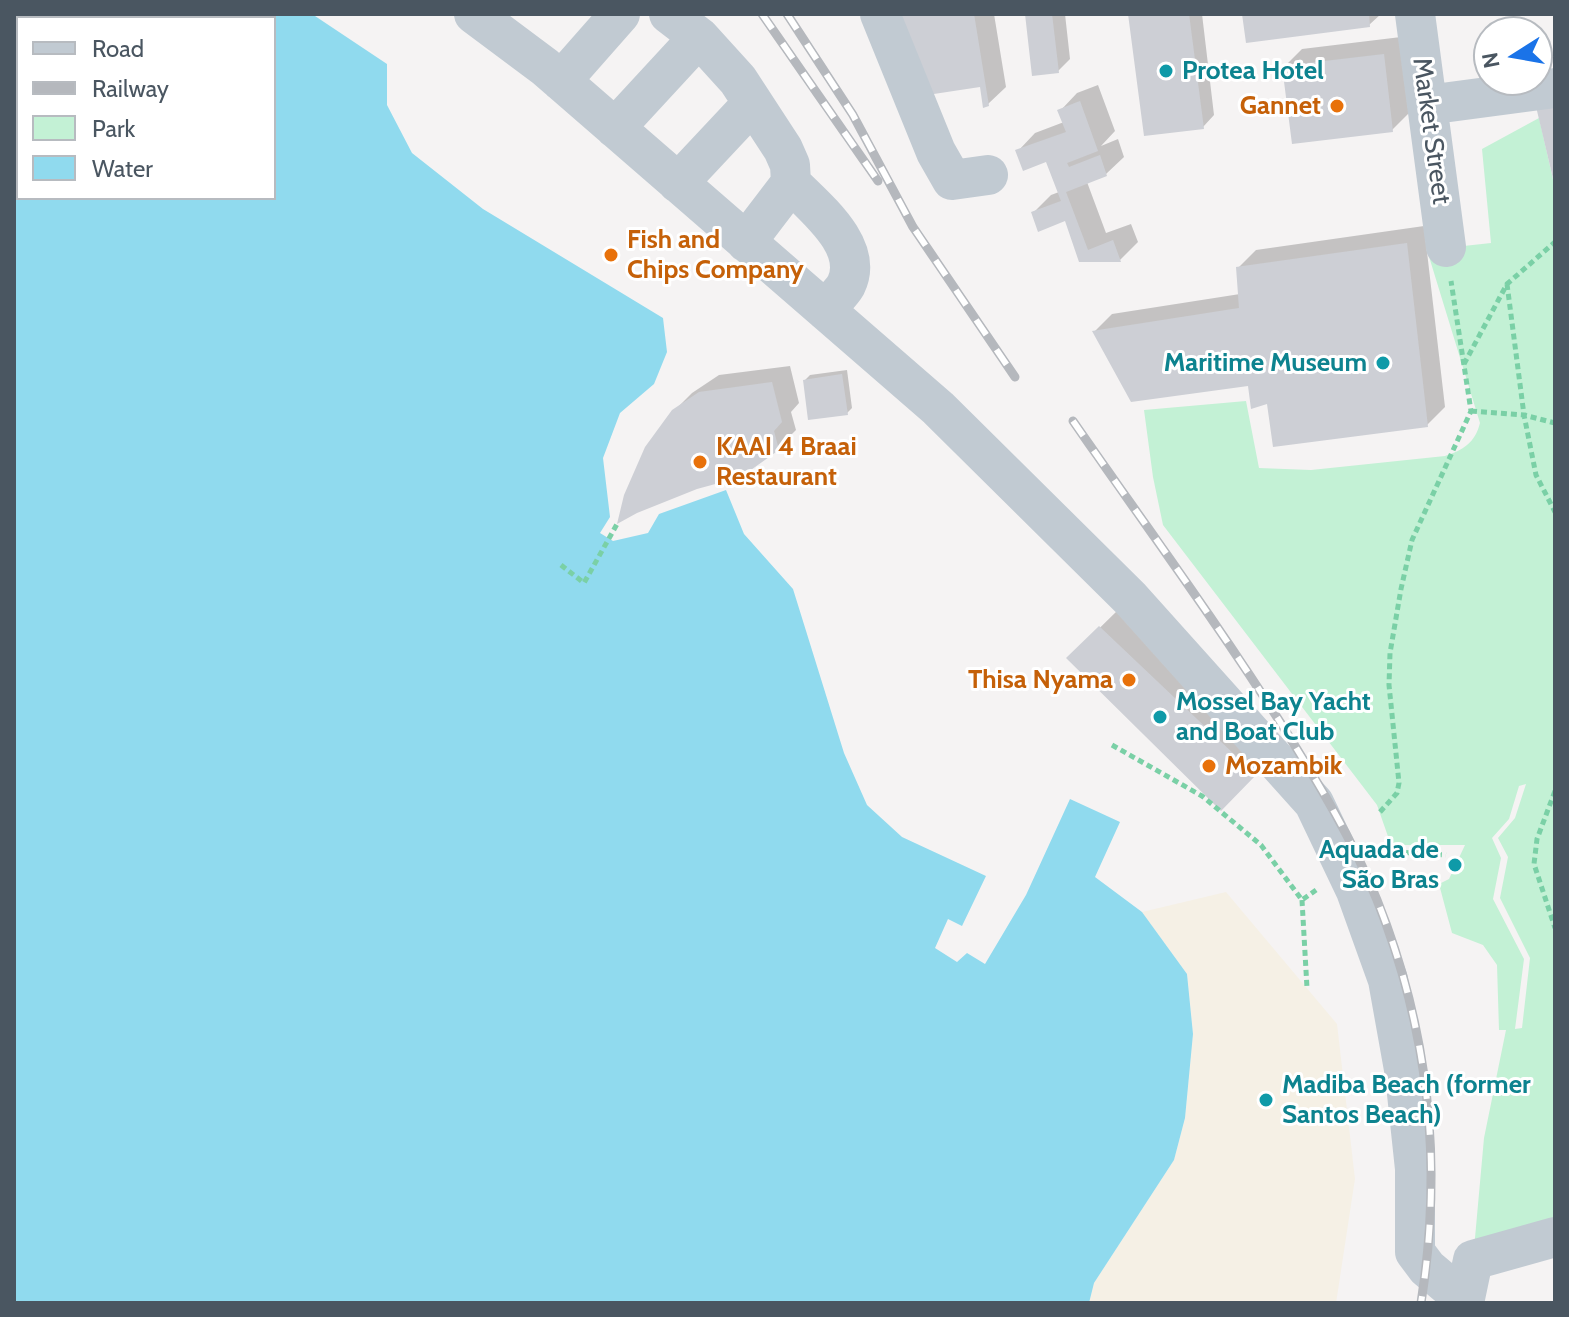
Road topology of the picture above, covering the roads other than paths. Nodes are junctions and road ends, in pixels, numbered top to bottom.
1 (620, 14) edge
2 (880, 14) edge
3 (1415, 14) edge
4 (482, 16) edge
5 (684, 26) edge
6 (561, 81) junction
7 (1555, 88) edge
8 (753, 103) junction
9 (1427, 105) junction
10 (615, 128) junction
11 (988, 175) dead end
12 (678, 183) junction
13 (791, 183) junction
14 (746, 242) junction
15 (1446, 247) road end
16 (825, 310) junction
17 (1555, 1237) edge
18 (1464, 1301) edge

1 - 6 street
2 - 11 street
3 - 9 street, Market Street
4 - 6 street
5 - 8 street
5 - 10 street
6 - 10 street
7 - 9 street
8 - 12 street
8 - 13 street
9 - 15 street, Market Street
10 - 12 street
12 - 14 street
13 - 14 street
13 - 16 street
14 - 16 street
16 - 18 street
17 - 18 street

